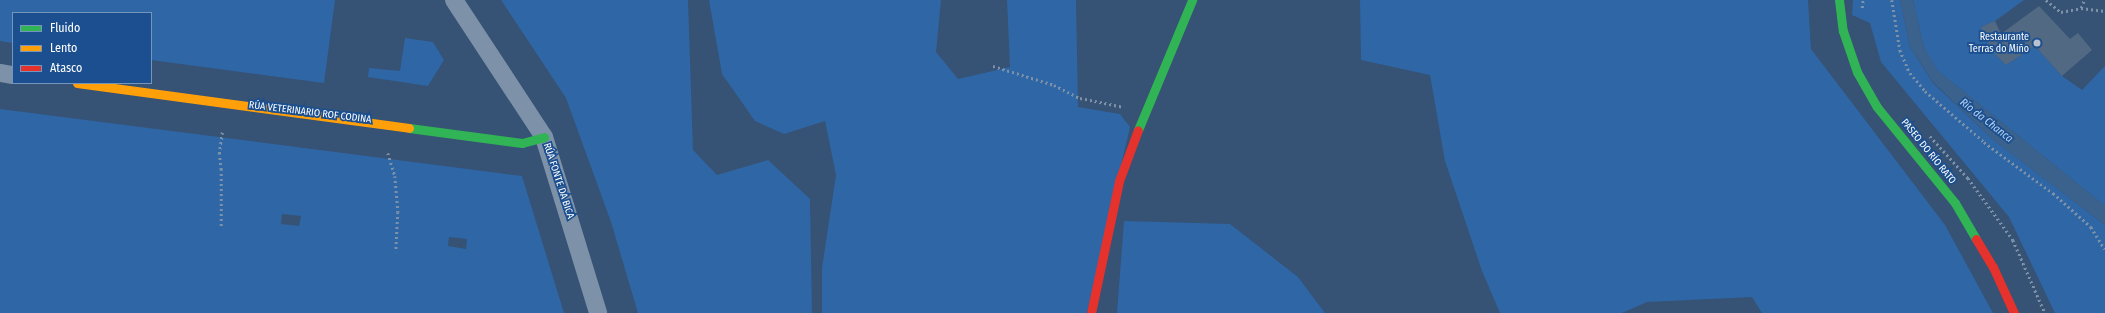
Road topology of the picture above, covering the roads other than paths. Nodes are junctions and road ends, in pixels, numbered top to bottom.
1 (454, 0) edge
2 (1192, 0) edge
3 (1839, 0) edge
4 (0, 73) edge
5 (12, 75) edge
6 (84, 84) edge
7 (544, 137) junction
8 (598, 313) edge
9 (1091, 313) edge
10 (2014, 313) edge

1 - 7 street, RÚA FONTE DA BICA
2 - 9 street
3 - 10 street, PASEO DO RÍO RATO
4 - 5 street
6 - 7 street, RÚA VETERINARIO ROF CODINA
7 - 8 street, RÚA FONTE DA BICA

